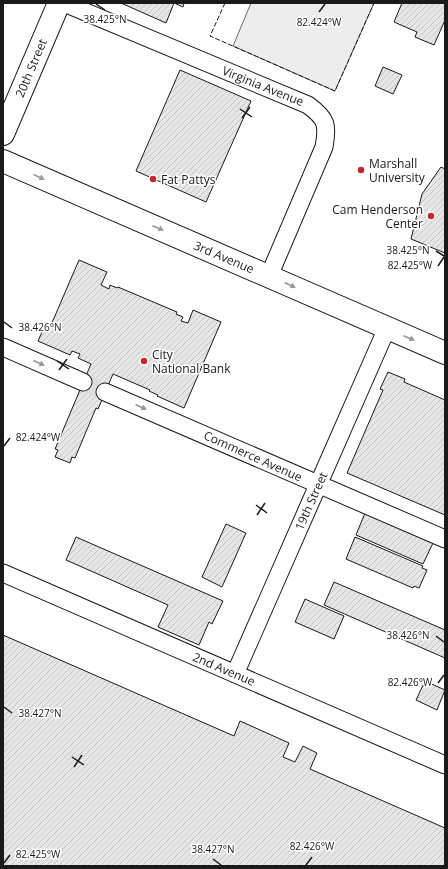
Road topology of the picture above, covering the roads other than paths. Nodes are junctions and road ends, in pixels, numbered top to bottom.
1 (59, 3) edge
2 (64, 3) edge
3 (3, 134) edge
4 (3, 161) edge
5 (268, 276) junction
6 (387, 328) junction
7 (3, 347) edge
8 (445, 353) edge
9 (83, 382) tunnel mouth
10 (105, 392) tunnel mouth
11 (318, 484) junction
12 (445, 539) edge
13 (3, 573) edge
14 (235, 674) junction
15 (445, 765) edge

1 - 3 main road, 20th Street
2 - 5 street, Virginia Avenue
4 -> 5 main road, 3rd Avenue
5 -> 6 main road, 3rd Avenue
6 -> 8 main road, 3rd Avenue
6 - 11 street, 19th Street
7 -> 9 street
10 -> 11 street, Commerce Avenue
11 - 12 street, Commerce Avenue
11 - 14 street, 19th Street
13 - 14 street, 2nd Avenue
14 - 15 street, 2nd Avenue

